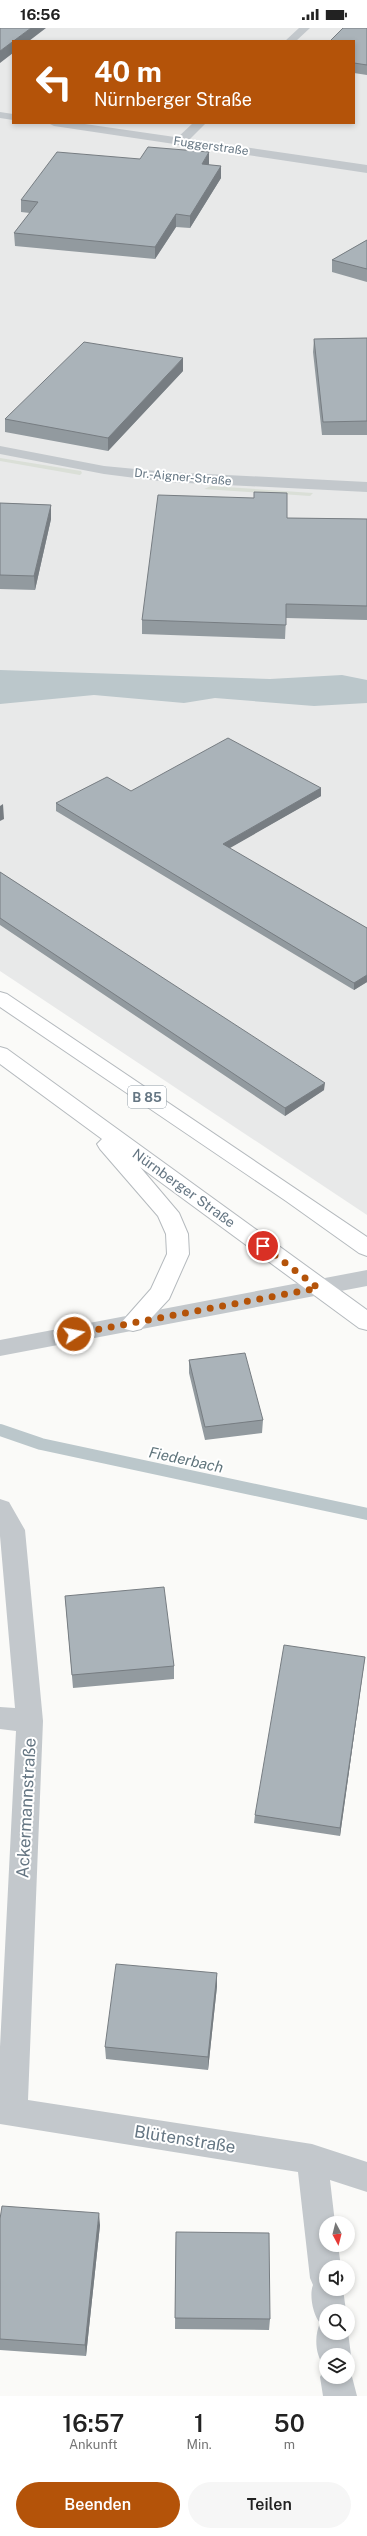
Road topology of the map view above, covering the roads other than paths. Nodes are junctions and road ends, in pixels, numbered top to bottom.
1 (305, 28) edge
2 (291, 40) edge
3 (0, 115) edge
4 (12, 117) edge
5 (61, 124) edge
6 (199, 124) edge
7 (180, 142) junction
8 (367, 169) edge
9 (0, 450) edge
10 (367, 487) edge
11 (0, 998) edge
12 (0, 1054) edge
13 (67, 1102) junction
14 (367, 1248) edge
15 (367, 1278) edge
16 (318, 1288) junction
17 (367, 1322) edge
18 (133, 1323) junction
19 (0, 1348) edge
20 (0, 1509) edge
21 (0, 1718) edge
22 (30, 1721) junction
23 (6, 2110) edge
24 (312, 2159) junction
25 (367, 2177) edge
26 (324, 2260) edge
27 (338, 2384) edge
28 (340, 2396) edge

1 - 2 street
3 - 4 street
5 - 7 street, Fuggerstraße
6 - 7 street
7 - 8 street, Fuggerstraße
9 - 10 street, Dr.-Aigner-Straße
11 - 14 main road, B 85
12 - 13 main road, Nürnberger Straße
13 - 16 main road, Nürnberger Straße
13 - 18 main road
15 - 16 street
16 - 17 main road, Nürnberger Straße
16 - 18 street
18 - 19 street
20 - 22 street, Ackermannstraße
21 - 22 street
22 - 23 street, Ackermannstraße
23 - 24 street, Blütenstraße
24 - 25 street, Blütenstraße
24 - 26 street
27 - 28 street

